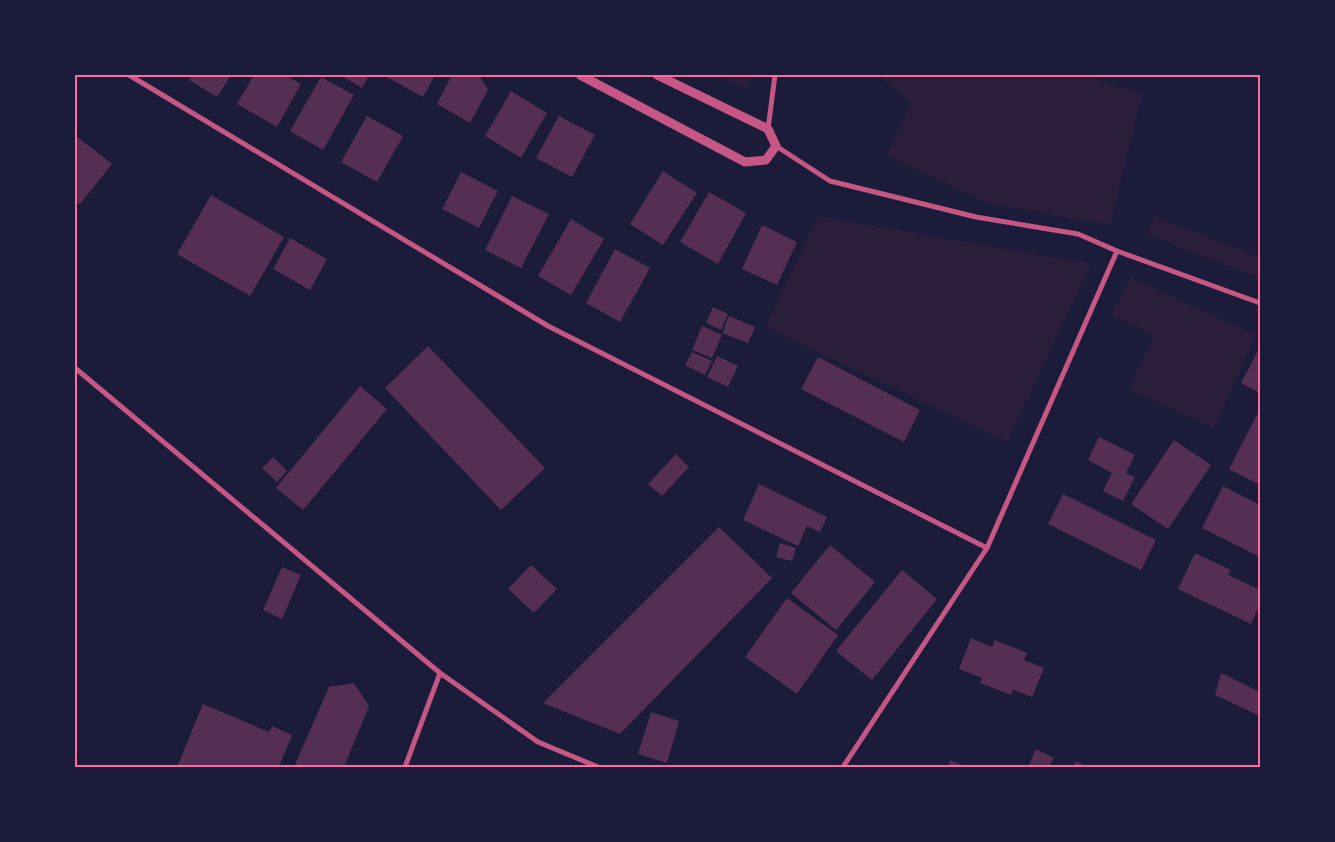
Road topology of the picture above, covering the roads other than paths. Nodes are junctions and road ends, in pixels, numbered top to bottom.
1 (129, 75) edge
2 (580, 75) edge
3 (656, 75) edge
4 (775, 75) edge
5 (768, 129) junction
6 (776, 146) junction
7 (1117, 251) junction
8 (1260, 303) edge
9 (75, 368) edge
10 (987, 548) junction
11 (440, 673) junction
12 (405, 767) edge
13 (598, 767) edge
14 (843, 767) edge

1 - 10 street
2 - 6 street
3 - 5 street
4 - 5 street
5 - 6 street
6 - 7 street
7 - 8 street
7 - 10 street
9 - 11 street
10 - 14 street
11 - 12 street
11 - 13 street

